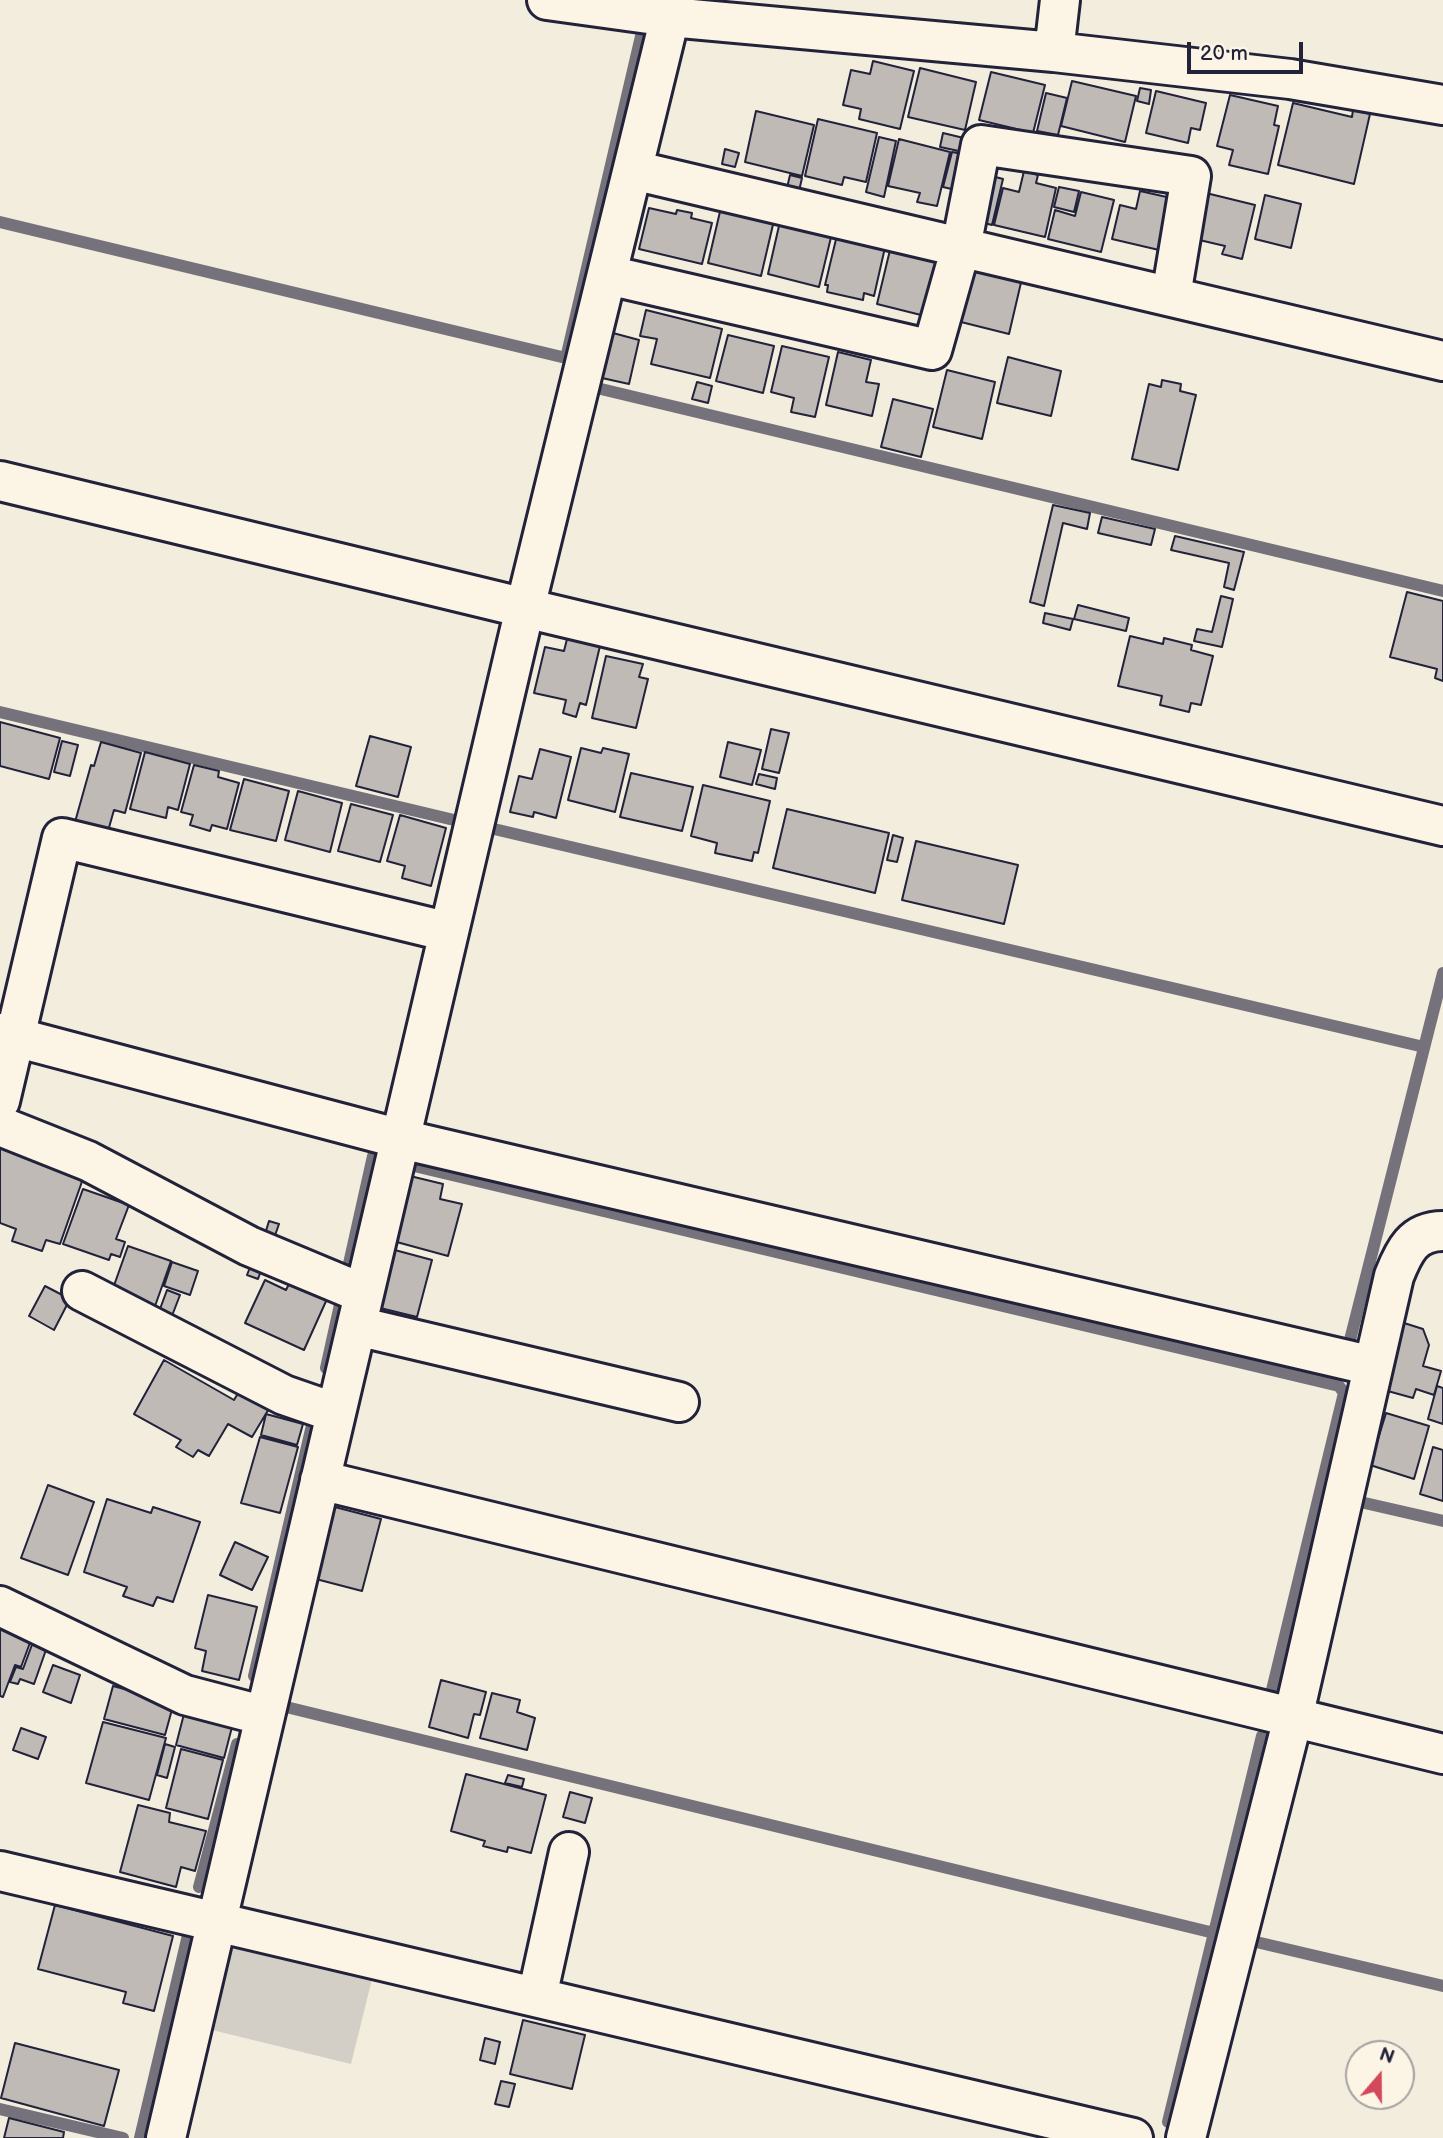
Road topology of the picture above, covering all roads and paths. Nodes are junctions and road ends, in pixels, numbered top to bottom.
1 (547, 0) edge
2 (1059, 0) edge
3 (670, 17) junction
4 (1055, 52) junction
5 (1443, 106) edge
6 (633, 170) junction
7 (961, 247) junction
8 (608, 275) junction
9 (1171, 296) junction
10 (1443, 361) edge
11 (0, 481) edge
12 (525, 608) junction
13 (1443, 826) edge
14 (449, 932) junction
15 (7, 1035) edge
16 (0, 1101) edge
17 (0, 1126) edge
18 (401, 1139) junction
19 (1443, 1231) edge
20 (82, 1291) dead end
21 (360, 1310) junction
22 (1373, 1366) junction
23 (679, 1402) dead end
24 (337, 1413) junction
25 (320, 1480) junction
26 (0, 1606) edge
27 (265, 1716) junction
28 (1293, 1718) junction
29 (1443, 1754) edge
30 (569, 1852) dead end
31 (0, 1871) edge
32 (217, 1921) junction
33 (537, 1997) junction
34 (166, 2138) edge
35 (1133, 2138) edge
36 (1186, 2138) edge

1 - 3 street
2 - 4 street
3 - 4 street
3 - 6 street
4 - 5 street
6 - 7 street
6 - 8 street
7 - 8 street
7 - 9 street
7 - 9 street
8 - 12 street
9 - 10 street
11 - 12 street
12 - 13 street
12 - 14 street
14 - 15 street
14 - 18 street
15 - 16 street
15 - 18 street
17 - 21 street
18 - 21 street
18 - 22 street
19 - 22 street
20 - 24 street
21 - 23 street
21 - 24 street
22 - 28 street
24 - 25 street
25 - 27 street
25 - 28 street
26 - 27 street
27 - 32 street
28 - 29 street
28 - 36 street
30 - 33 street
31 - 32 street
32 - 33 street
32 - 34 street
33 - 35 street

